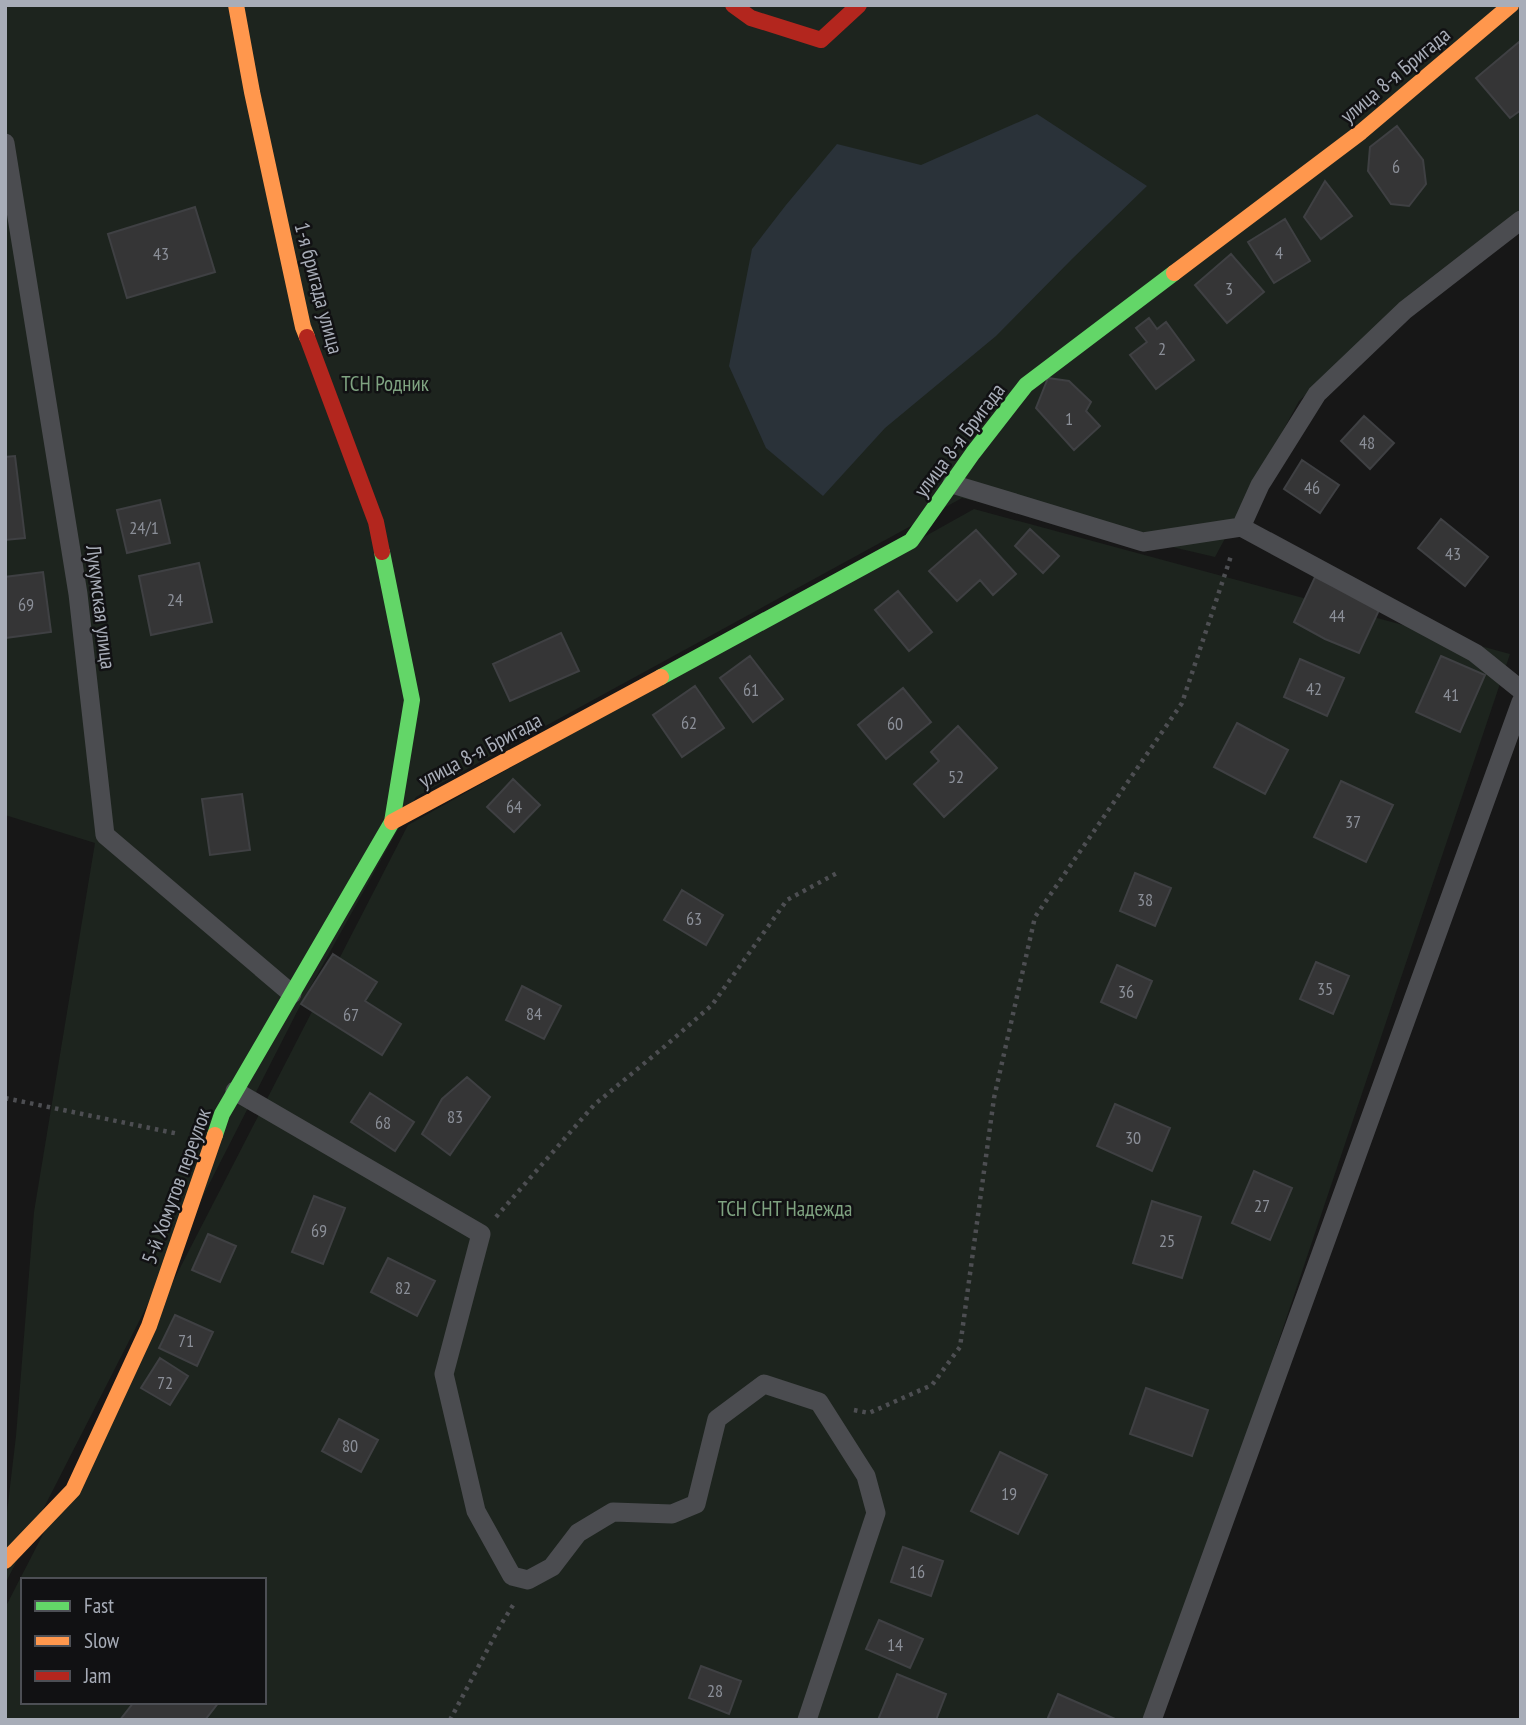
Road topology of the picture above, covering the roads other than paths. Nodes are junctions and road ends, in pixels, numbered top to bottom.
1 (236, 5) edge
2 (733, 5) edge
3 (859, 5) edge
4 (1511, 5) edge
5 (5, 144) edge
6 (1521, 220) edge
7 (952, 484) junction
8 (1241, 527) junction
9 (1521, 690) edge
10 (1521, 702) edge
11 (392, 822) junction
12 (292, 994) junction
13 (236, 1091) junction
14 (5, 1561) edge
15 (807, 1720) edge
16 (1152, 1720) edge

1 - 11 street, 1-я бригада улица
2 - 3 street
4 - 7 street, улица 8-я Бригада
5 - 12 lane, Лукумская улица
6 - 8 lane
7 - 8 lane
7 - 11 street, улица 8-я Бригада
8 - 9 lane
10 - 16 lane
11 - 12 street, 5-й Хомутов переулок
12 - 13 street, 5-й Хомутов переулок
13 - 14 street, 5-й Хомутов переулок
13 - 15 lane

